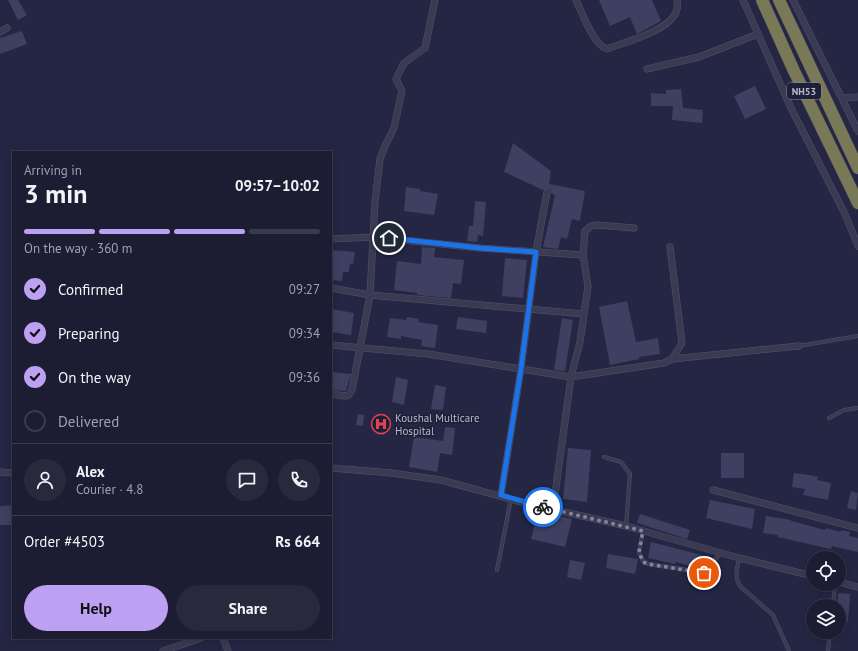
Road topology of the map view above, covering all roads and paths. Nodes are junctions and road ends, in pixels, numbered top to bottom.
1 (435, 0) edge
2 (576, 0) edge
3 (677, 0) edge
4 (743, 0) edge
5 (762, 0) edge
6 (779, 0) edge
7 (793, 0) edge
8 (7, 28) dead end
9 (0, 32) edge
10 (758, 34) junction
11 (647, 69) dead end
12 (858, 97) edge
13 (843, 98) junction
14 (858, 131) edge
15 (858, 168) edge
16 (547, 192) dead end
17 (858, 202) edge
18 (634, 228) dead end
19 (373, 237) junction
20 (332, 239) edge
21 (858, 246) edge
22 (670, 247) dead end
23 (536, 252) junction
24 (583, 255) junction
25 (332, 288) edge
26 (370, 295) junction
27 (529, 309) junction
28 (584, 314) junction
29 (858, 336) edge
30 (332, 345) edge
31 (799, 346) joint
32 (361, 348) junction
33 (672, 359) junction
34 (521, 369) junction
35 (571, 377) junction
36 (332, 394) edge
37 (858, 408) edge
38 (829, 418) dead end
39 (604, 457) dead end
40 (332, 468) edge
41 (0, 472) edge
42 (12, 473) edge
43 (713, 490) dead end
44 (501, 495) junction
45 (511, 498) junction
46 (553, 509) junction
47 (626, 526) junction
48 (858, 528) edge
49 (643, 531) junction
50 (721, 553) junction
51 (739, 558) junction
52 (497, 570) dead end
53 (806, 574) edge
54 (846, 584) edge
55 (858, 587) edge
56 (198, 639) edge
57 (223, 639) edge
58 (829, 639) edge
59 (163, 651) edge
60 (228, 651) edge
61 (789, 651) edge
62 (828, 651) edge

1 - 19 street
2 - 3 street
4 - 10 street
5 - 17 highway, NH53
6 - 15 highway, NH53
7 - 13 street
8 - 9 street
10 - 11 street
10 - 21 street
12 - 13 street
13 - 14 street
16 - 23 street
18 - 24 street
19 - 20 street
19 - 23 street
19 - 26 street
22 - 33 street
23 - 24 street
23 - 27 street
24 - 28 street
25 - 26 street
26 - 27 street
26 - 32 street
27 - 28 street
27 - 34 street
28 - 35 street
29 - 31 lane
30 - 32 street
31 - 33 street
32 - 34 street
32 - 36 street
33 - 35 street
34 - 35 street
34 - 44 street
35 - 46 street
37 - 38 lane
39 - 47 lane
40 - 44 street
41 - 42 street
43 - 48 street
44 - 45 street
45 - 46 street
45 - 52 lane
46 - 47 street
47 - 49 street
49 - 50 street
49 - 50 lane
50 - 51 street
51 - 53 street
51 - 61 lane
54 - 55 street
56 - 59 street
57 - 60 street
58 - 62 lane

